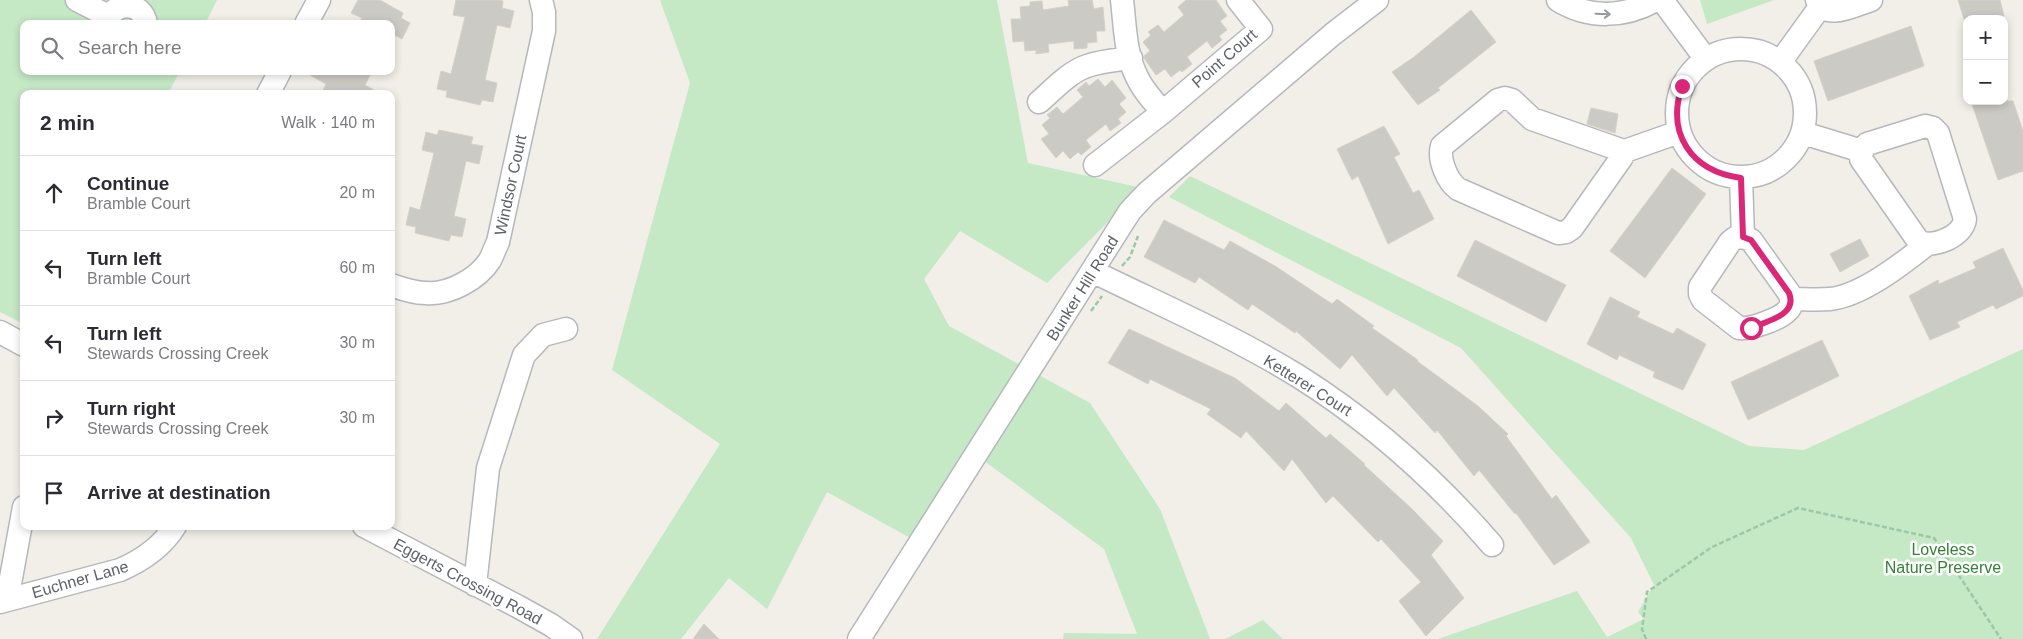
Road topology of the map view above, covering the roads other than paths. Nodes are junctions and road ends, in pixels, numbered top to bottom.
1 (77, 0) edge
2 (319, 0) edge
3 (541, 0) edge
4 (1122, 0) edge
5 (1238, 0) edge
6 (1377, 0) edge
7 (1558, 0) edge
8 (1656, 0) edge
9 (1662, 0) edge
10 (1871, 0) edge
11 (1818, 3) edge
12 (107, 20) edge
13 (145, 20) edge
14 (308, 20) edge
15 (1131, 58) junction
16 (1704, 58) junction
17 (1781, 62) junction
18 (278, 75) edge
19 (270, 90) edge
20 (1039, 102) dead end
21 (1163, 112) junction
22 (1679, 132) junction
23 (1803, 132) junction
24 (1862, 151) junction
25 (1622, 152) junction
26 (1095, 165) dead end
27 (1741, 178) junction
28 (1743, 237) junction
29 (1926, 245) junction
30 (1092, 271) junction
31 (395, 286) edge
32 (1792, 299) junction
33 (566, 329) dead end
34 (0, 332) edge
35 (20, 343) edge
36 (20, 524) edge
37 (172, 530) edge
38 (372, 530) edge
39 (1492, 545) dead end
40 (475, 585) junction
41 (2, 601) edge
42 (571, 639) edge
43 (859, 639) edge

1 - 12 street
2 - 14 street
3 - 31 street, Windsor Court
4 - 15 street
5 - 21 street, Point Court
6 - 30 street, Bunker Hill Road
7 -> 8 street
9 - 16 street
10 - 11 street
11 - 17 street
12 - 13 street
15 - 20 street
15 - 21 street
16 - 17 street
16 - 22 street
17 - 23 street
18 - 19 street
21 - 26 street, Point Court
22 - 25 street
22 - 27 street
23 - 24 street
23 - 27 street
24 - 29 street
24 - 29 street
25 - 25 street
27 - 28 street
28 - 32 street
28 - 32 street
29 - 32 street
30 - 39 street, Ketterer Court
30 - 43 street, Bunker Hill Road
33 - 40 street
34 - 35 street
36 - 41 street
37 - 41 street, Euchner Lane
38 - 40 street, Eggerts Crossing Road
40 - 42 street, Eggerts Crossing Road

